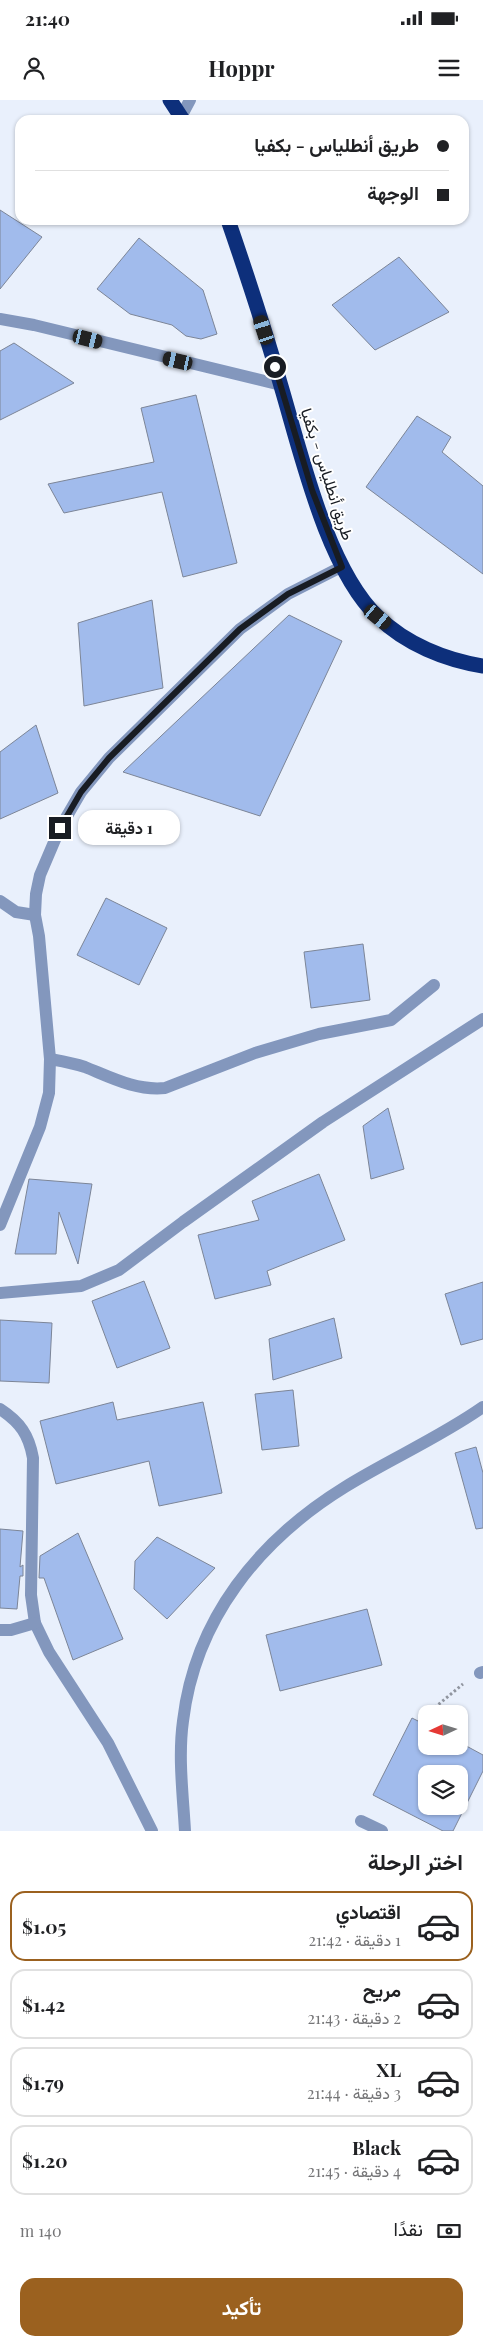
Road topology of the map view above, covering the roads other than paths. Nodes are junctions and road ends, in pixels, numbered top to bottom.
1 (170, 100) edge
2 (190, 100) edge
3 (179, 115) edge
4 (184, 115) edge
5 (230, 225) edge
6 (0, 319) edge
7 (281, 385) junction
8 (342, 567) junction
9 (483, 666) edge
10 (0, 901) edge
11 (35, 914) junction
12 (434, 984) dead end
13 (483, 1019) edge
14 (50, 1059) junction
15 (0, 1225) edge
16 (0, 1293) edge
17 (483, 1407) edge
18 (0, 1409) edge
19 (35, 1623) junction
20 (0, 1630) edge
21 (360, 1821) dead end
22 (152, 1831) edge
23 (185, 1831) edge
24 (382, 1831) edge

1 - 3 highway
2 - 4 street
5 - 7 highway, طريق أنطلياس - بكفيا
6 - 7 street
7 - 8 highway, طريق أنطلياس - بكفيا
8 - 9 highway, طريق أنطلياس - بكفيا
8 - 11 street
10 - 11 street
11 - 14 street
12 - 14 street
13 - 16 street
14 - 15 street
17 - 23 street
18 - 19 street
19 - 20 street
19 - 22 street
21 - 24 street

